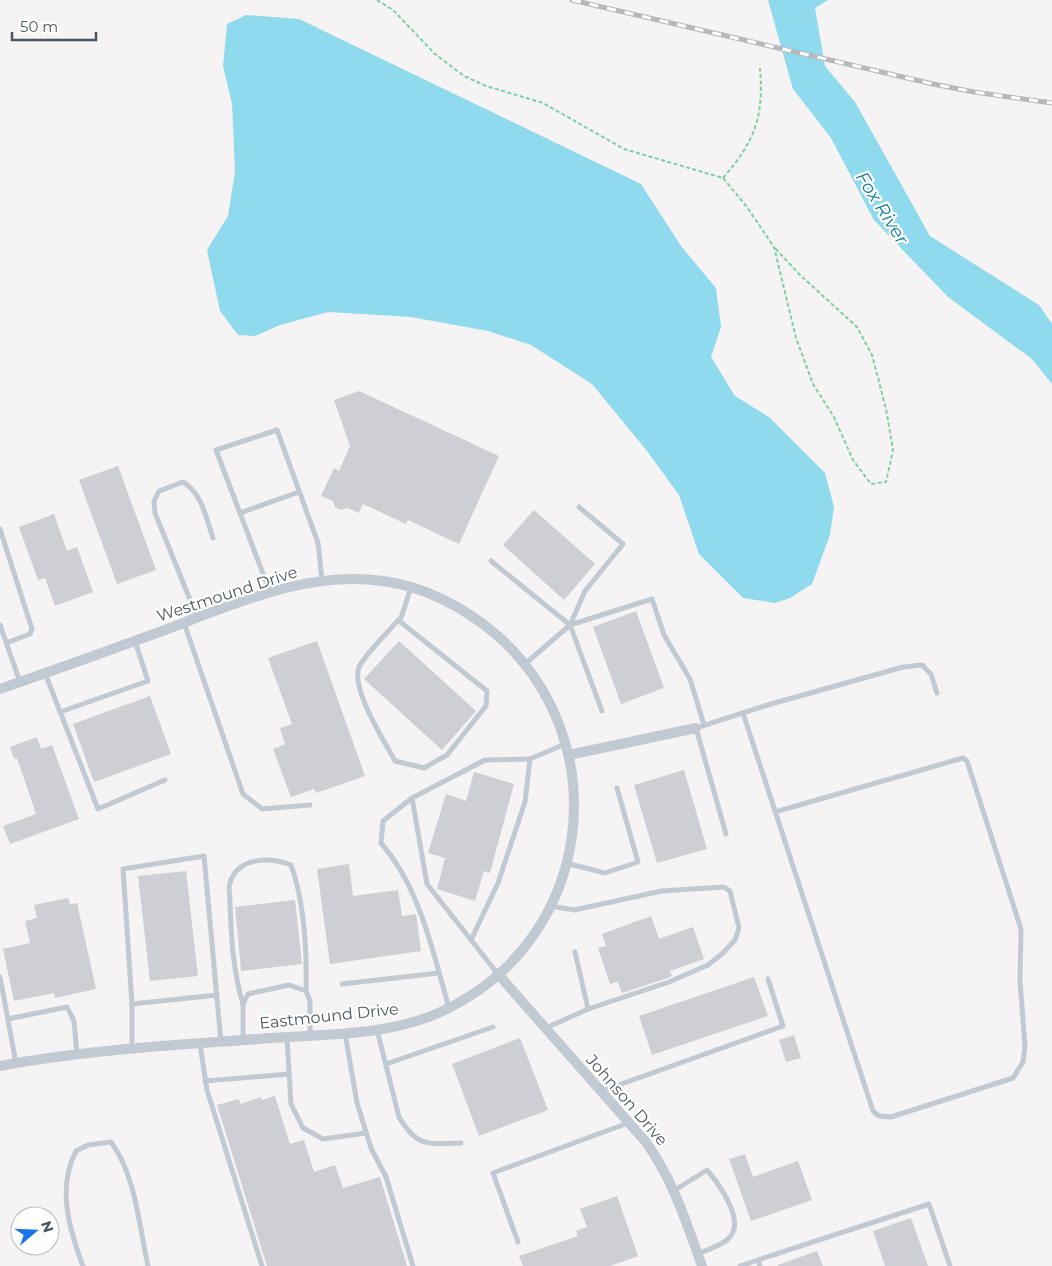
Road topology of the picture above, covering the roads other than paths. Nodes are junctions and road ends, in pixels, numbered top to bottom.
1 (299, 492) junction
2 (579, 507) dead end
3 (240, 513) junction
4 (0, 529) edge
5 (213, 538) dead end
6 (491, 561) dead end
7 (322, 580) junction
8 (411, 587) junction
9 (270, 592) junction
10 (197, 618) junction
11 (398, 620) junction
12 (183, 623) junction
13 (570, 625) junction
14 (0, 626) edge
15 (135, 640) junction
16 (6, 643) junction
17 (525, 664) junction
18 (45, 673) junction
19 (20, 682) junction
20 (0, 689) edge
21 (937, 693) dead end
22 (602, 711) dead end
23 (60, 712) junction
24 (743, 713) junction
25 (700, 727) junction
26 (566, 744) junction
27 (569, 755) junction
28 (530, 759) junction
29 (165, 780) dead end
30 (617, 788) dead end
31 (412, 798) junction
32 (310, 805) dead end
33 (775, 812) junction
34 (726, 834) dead end
35 (566, 863) junction
36 (550, 906) junction
37 (471, 940) junction
38 (575, 952) dead end
39 (439, 973) junction
40 (497, 974) junction
41 (0, 977) edge
42 (768, 979) dead end
43 (342, 984) dead end
44 (306, 991) junction
45 (217, 995) junction
46 (132, 1004) junction
47 (243, 1004) junction
48 (449, 1008) junction
49 (588, 1009) junction
50 (8, 1019) junction
51 (493, 1027) dead end
52 (545, 1028) junction
53 (377, 1029) junction
54 (345, 1033) junction
55 (310, 1035) junction
56 (287, 1037) junction
57 (243, 1040) junction
58 (221, 1042) junction
59 (200, 1044) junction
60 (132, 1050) junction
61 (77, 1055) junction
62 (16, 1063) junction
63 (386, 1064) junction
64 (0, 1066) edge
65 (289, 1074) junction
66 (205, 1081) junction
67 (601, 1092) junction
68 (629, 1123) junction
69 (366, 1134) junction
70 (461, 1143) dead end
71 (675, 1190) junction
72 (518, 1242) dead end
73 (698, 1254) junction
74 (759, 1263) edge
75 (83, 1266) edge
76 (148, 1266) edge
77 (262, 1266) edge
78 (414, 1266) edge
79 (702, 1266) edge
80 (740, 1266) edge
81 (950, 1266) edge

1 - 3 lane
1 - 3 lane
1 - 7 lane
2 - 13 lane
3 - 9 lane
4 - 16 lane
5 - 10 lane
6 - 13 lane
7 - 8 street, Westmound Drive
7 - 9 street, Westmound Drive
8 - 11 lane
8 - 17 street, Westmound Drive
9 - 10 street, Westmound Drive
10 - 12 street, Westmound Drive
11 - 11 lane
12 - 15 street, Westmound Drive
12 - 32 lane
13 - 17 lane
13 - 22 lane
13 - 25 lane
14 - 16 lane
15 - 18 street, Westmound Drive
15 - 23 lane
16 - 19 lane
17 - 26 street, Westmound Drive
18 - 19 street, Westmound Drive
18 - 23 lane
19 - 20 street, Westmound Drive
21 - 24 lane
23 - 29 lane
24 - 25 lane
24 - 33 lane
25 - 27 street
25 - 34 lane
26 - 27 street, Westmound Drive
26 - 28 lane
27 - 35 street, Eastmound Drive
28 - 31 lane
28 - 37 lane
30 - 35 lane
31 - 37 lane
31 - 39 lane
33 - 33 lane
35 - 36 street, Eastmound Drive
36 - 40 street, Eastmound Drive
36 - 49 lane
37 - 40 lane
38 - 49 lane
39 - 43 lane
39 - 48 lane
40 - 48 street, Eastmound Drive
40 - 52 street, Johnson Drive
41 - 50 lane
42 - 67 lane
44 - 47 lane
44 - 47 lane
44 - 55 lane
45 - 46 lane
45 - 46 lane
45 - 58 lane
46 - 60 lane
47 - 57 lane
48 - 53 street, Eastmound Drive
49 - 52 lane
50 - 61 lane
50 - 62 lane
51 - 63 lane
52 - 67 street, Johnson Drive
53 - 54 street, Eastmound Drive
53 - 63 lane
54 - 55 street, Eastmound Drive
54 - 69 lane
55 - 56 street, Eastmound Drive
56 - 57 street, Eastmound Drive
56 - 65 lane
57 - 58 street, Eastmound Drive
58 - 59 street, Eastmound Drive
59 - 60 street, Eastmound Drive
59 - 66 lane
60 - 61 street, Eastmound Drive
61 - 62 street, Eastmound Drive
62 - 64 street, Eastmound Drive
63 - 70 lane
65 - 66 lane
65 - 69 lane
66 - 77 lane
67 - 68 street, Johnson Drive
68 - 71 street, Johnson Drive
68 - 72 lane
69 - 78 lane
71 - 73 street, Johnson Drive
71 - 73 lane
73 - 79 street, Johnson Drive
74 - 80 lane
74 - 81 lane
75 - 76 lane

